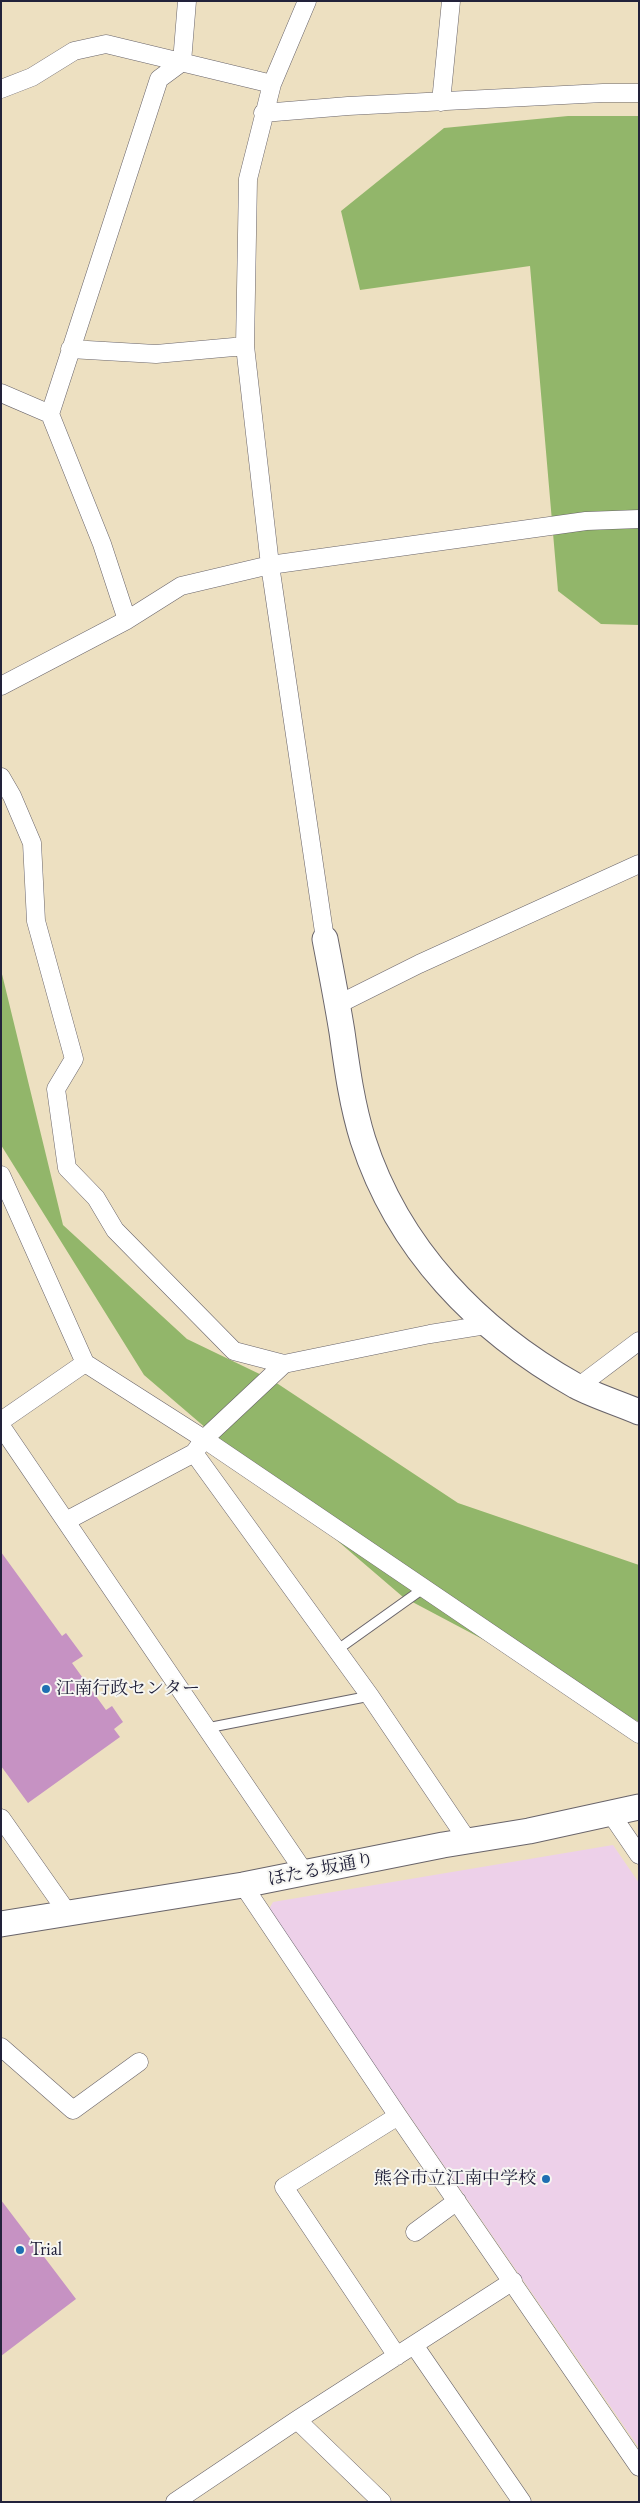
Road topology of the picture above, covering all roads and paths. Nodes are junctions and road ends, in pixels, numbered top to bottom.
1 (187, 1) edge
2 (307, 1) edge
3 (451, 1) edge
4 (182, 62) junction
5 (272, 84) junction
6 (1, 89) edge
7 (639, 93) edge
8 (441, 102) junction
9 (264, 113) junction
10 (245, 346) junction
11 (70, 349) junction
12 (1, 393) edge
13 (50, 414) junction
14 (639, 520) edge
15 (270, 565) junction
16 (127, 620) junction
17 (1, 686) edge
18 (1, 777) edge
19 (639, 864) edge
20 (325, 939) joint
21 (337, 1004) junction
22 (1, 1175) edge
23 (486, 1325) junction
24 (639, 1341) edge
25 (85, 1362) junction
26 (284, 1364) junction
27 (578, 1387) junction
28 (639, 1412) edge
29 (1, 1421) edge
30 (1, 1426) edge
31 (199, 1446) junction
32 (66, 1522) junction
33 (424, 1588) junction
34 (336, 1650) junction
35 (370, 1696) junction
36 (207, 1728) junction
37 (639, 1734) edge
38 (639, 1807) edge
39 (611, 1814) junction
40 (1, 1818) edge
41 (468, 1841) junction
42 (639, 1855) edge
43 (305, 1873) junction
44 (243, 1885) junction
45 (68, 1912) junction
46 (1, 1924) edge
47 (1, 2047) edge
48 (139, 2062) dead end
49 (398, 2116) junction
50 (457, 2201) junction
51 (415, 2232) dead end
52 (513, 2281) junction
53 (414, 2345) junction
54 (397, 2356) junction
55 (297, 2420) junction
56 (639, 2467) edge
57 (176, 2502) edge
58 (382, 2502) edge
59 (522, 2502) edge

1 - 4 street
2 - 5 street
3 - 8 street
4 - 5 street
4 - 6 street
4 - 11 street
5 - 9 street
7 - 8 street
8 - 9 street
9 - 10 street
10 - 11 street
10 - 15 street
11 - 13 street
12 - 13 street
13 - 16 street
14 - 15 street
15 - 16 street
15 - 20 street
16 - 17 street
18 - 26 street
19 - 21 street
20 - 21 street
21 - 23 street
22 - 25 street
23 - 26 street
23 - 27 street
24 - 27 street
25 - 29 street
25 - 31 street
26 - 31 street
27 - 28 street
30 - 32 street
31 - 32 street
31 - 33 street
31 - 34 street
32 - 36 street
33 - 34 lane
33 - 37 street
34 - 35 street
35 - 36 lane
35 - 41 street
36 - 43 street
38 - 39 street, ほたる坂通り
39 - 41 street, ほたる坂通り
39 - 42 street
40 - 45 street
41 - 43 street, ほたる坂通り
43 - 44 street, ほたる坂通り
44 - 45 street, ほたる坂通り
44 - 49 street
45 - 46 street, ほたる坂通り
47 - 48 street
49 - 50 street
49 - 54 street
50 - 51 street
50 - 52 street
52 - 53 street
52 - 56 street
53 - 54 street
53 - 59 street
54 - 55 street
55 - 57 street
55 - 58 street

